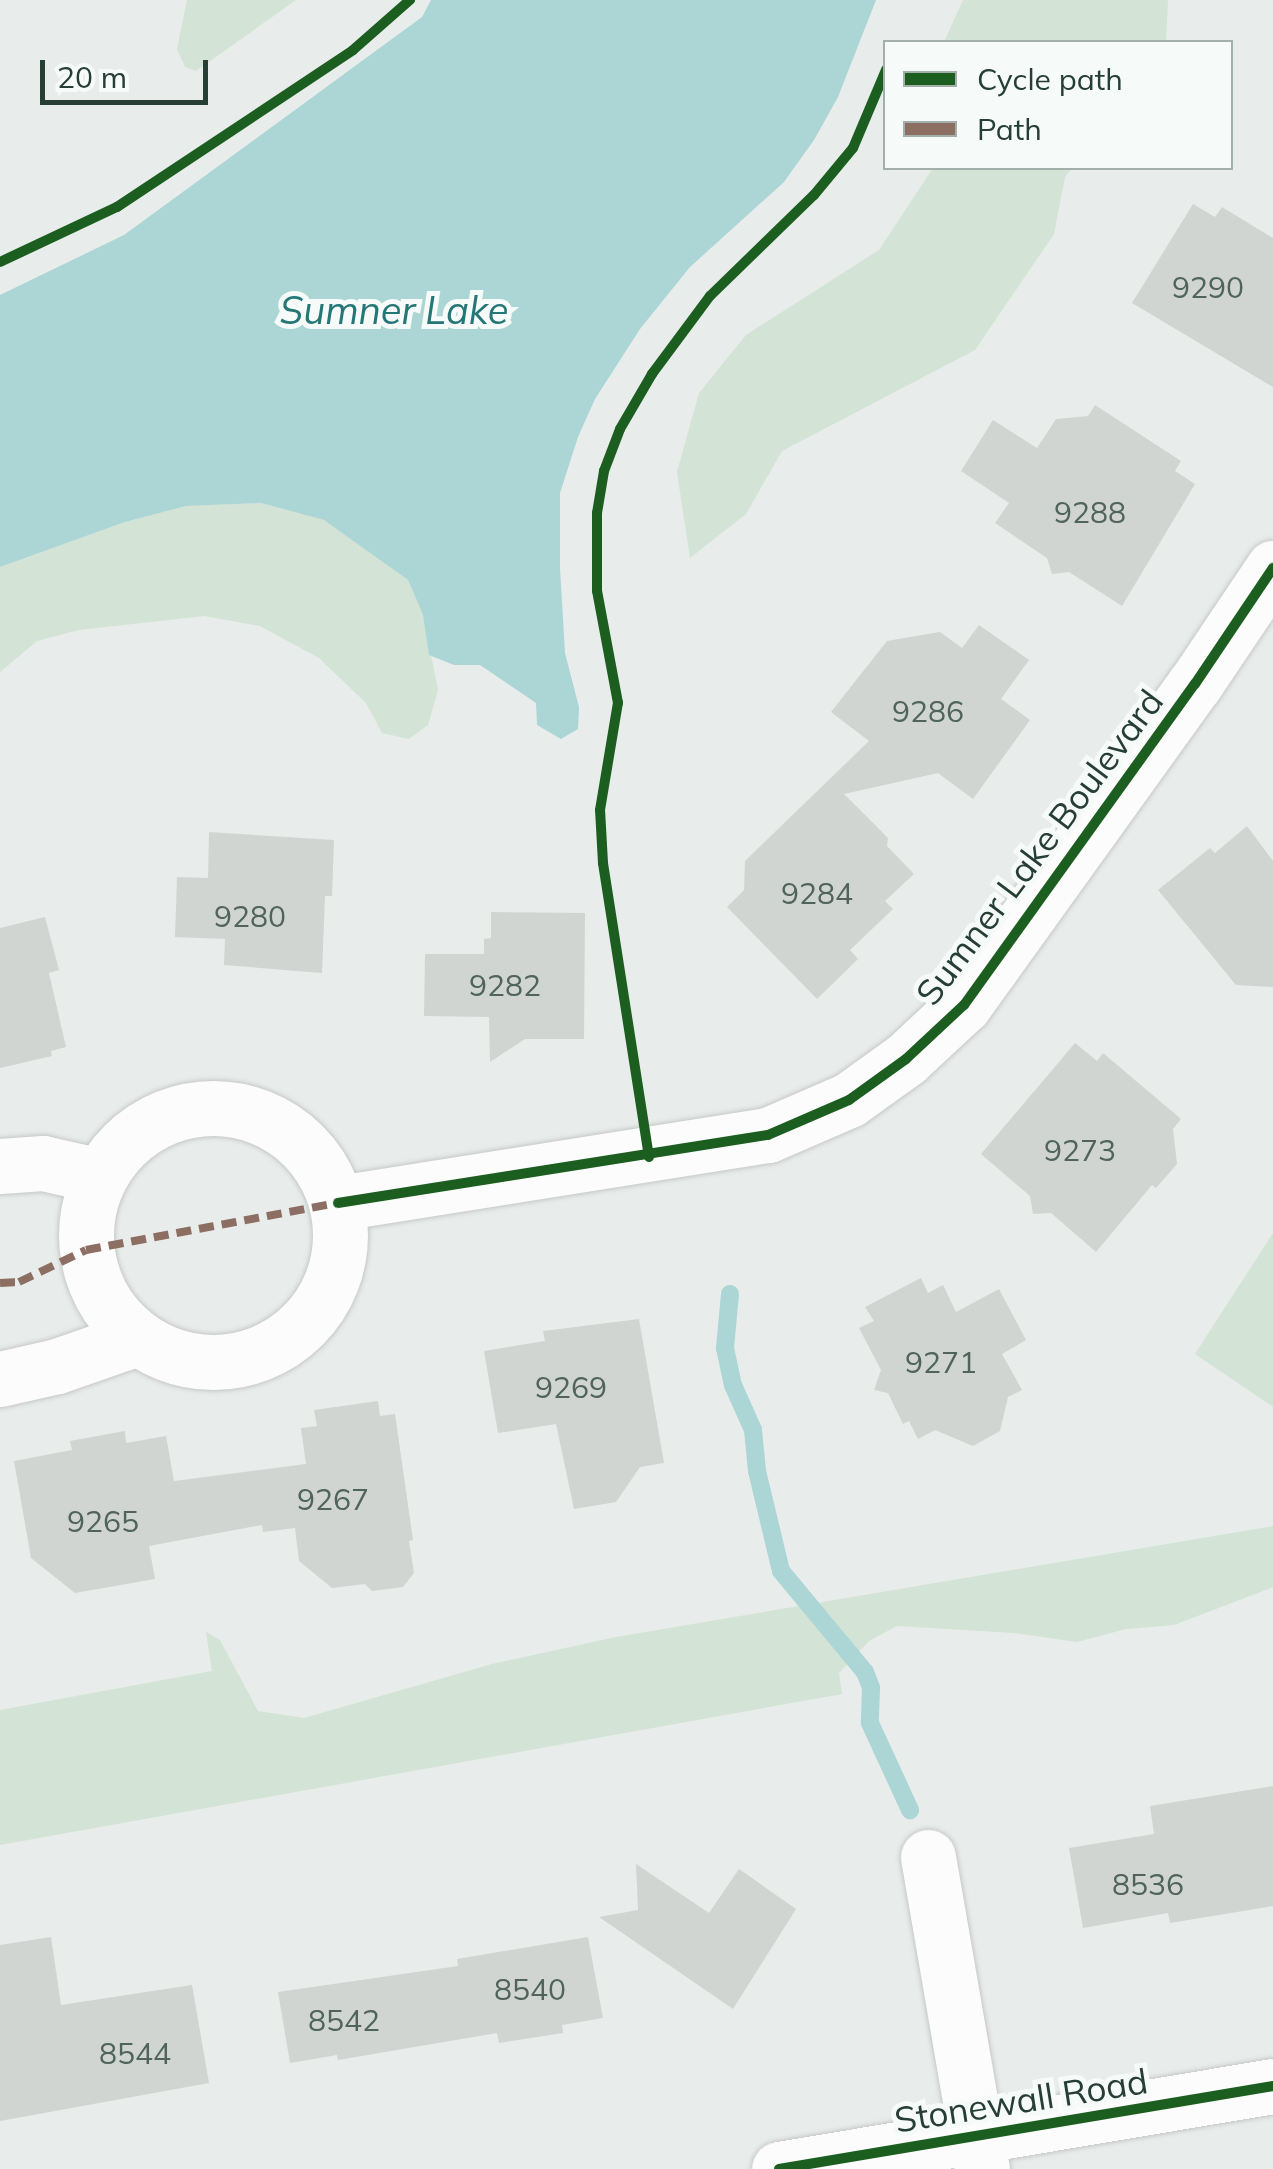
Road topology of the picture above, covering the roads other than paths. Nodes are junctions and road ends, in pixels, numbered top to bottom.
1 (1273, 568) edge
2 (0, 1166) edge
3 (100, 1176) junction
4 (338, 1203) junction
5 (138, 1338) junction
6 (0, 1378) edge
7 (928, 1857) dead end
8 (1273, 2086) edge
9 (979, 2152) edge
10 (779, 2169) edge

1 - 4 street, Sumner Lake Boulevard
2 - 3 street
3 - 4 street
3 - 5 street
4 - 5 street
5 - 6 street
7 - 9 street
8 - 9 street, Stonewall Road
9 - 10 street, Stonewall Road

